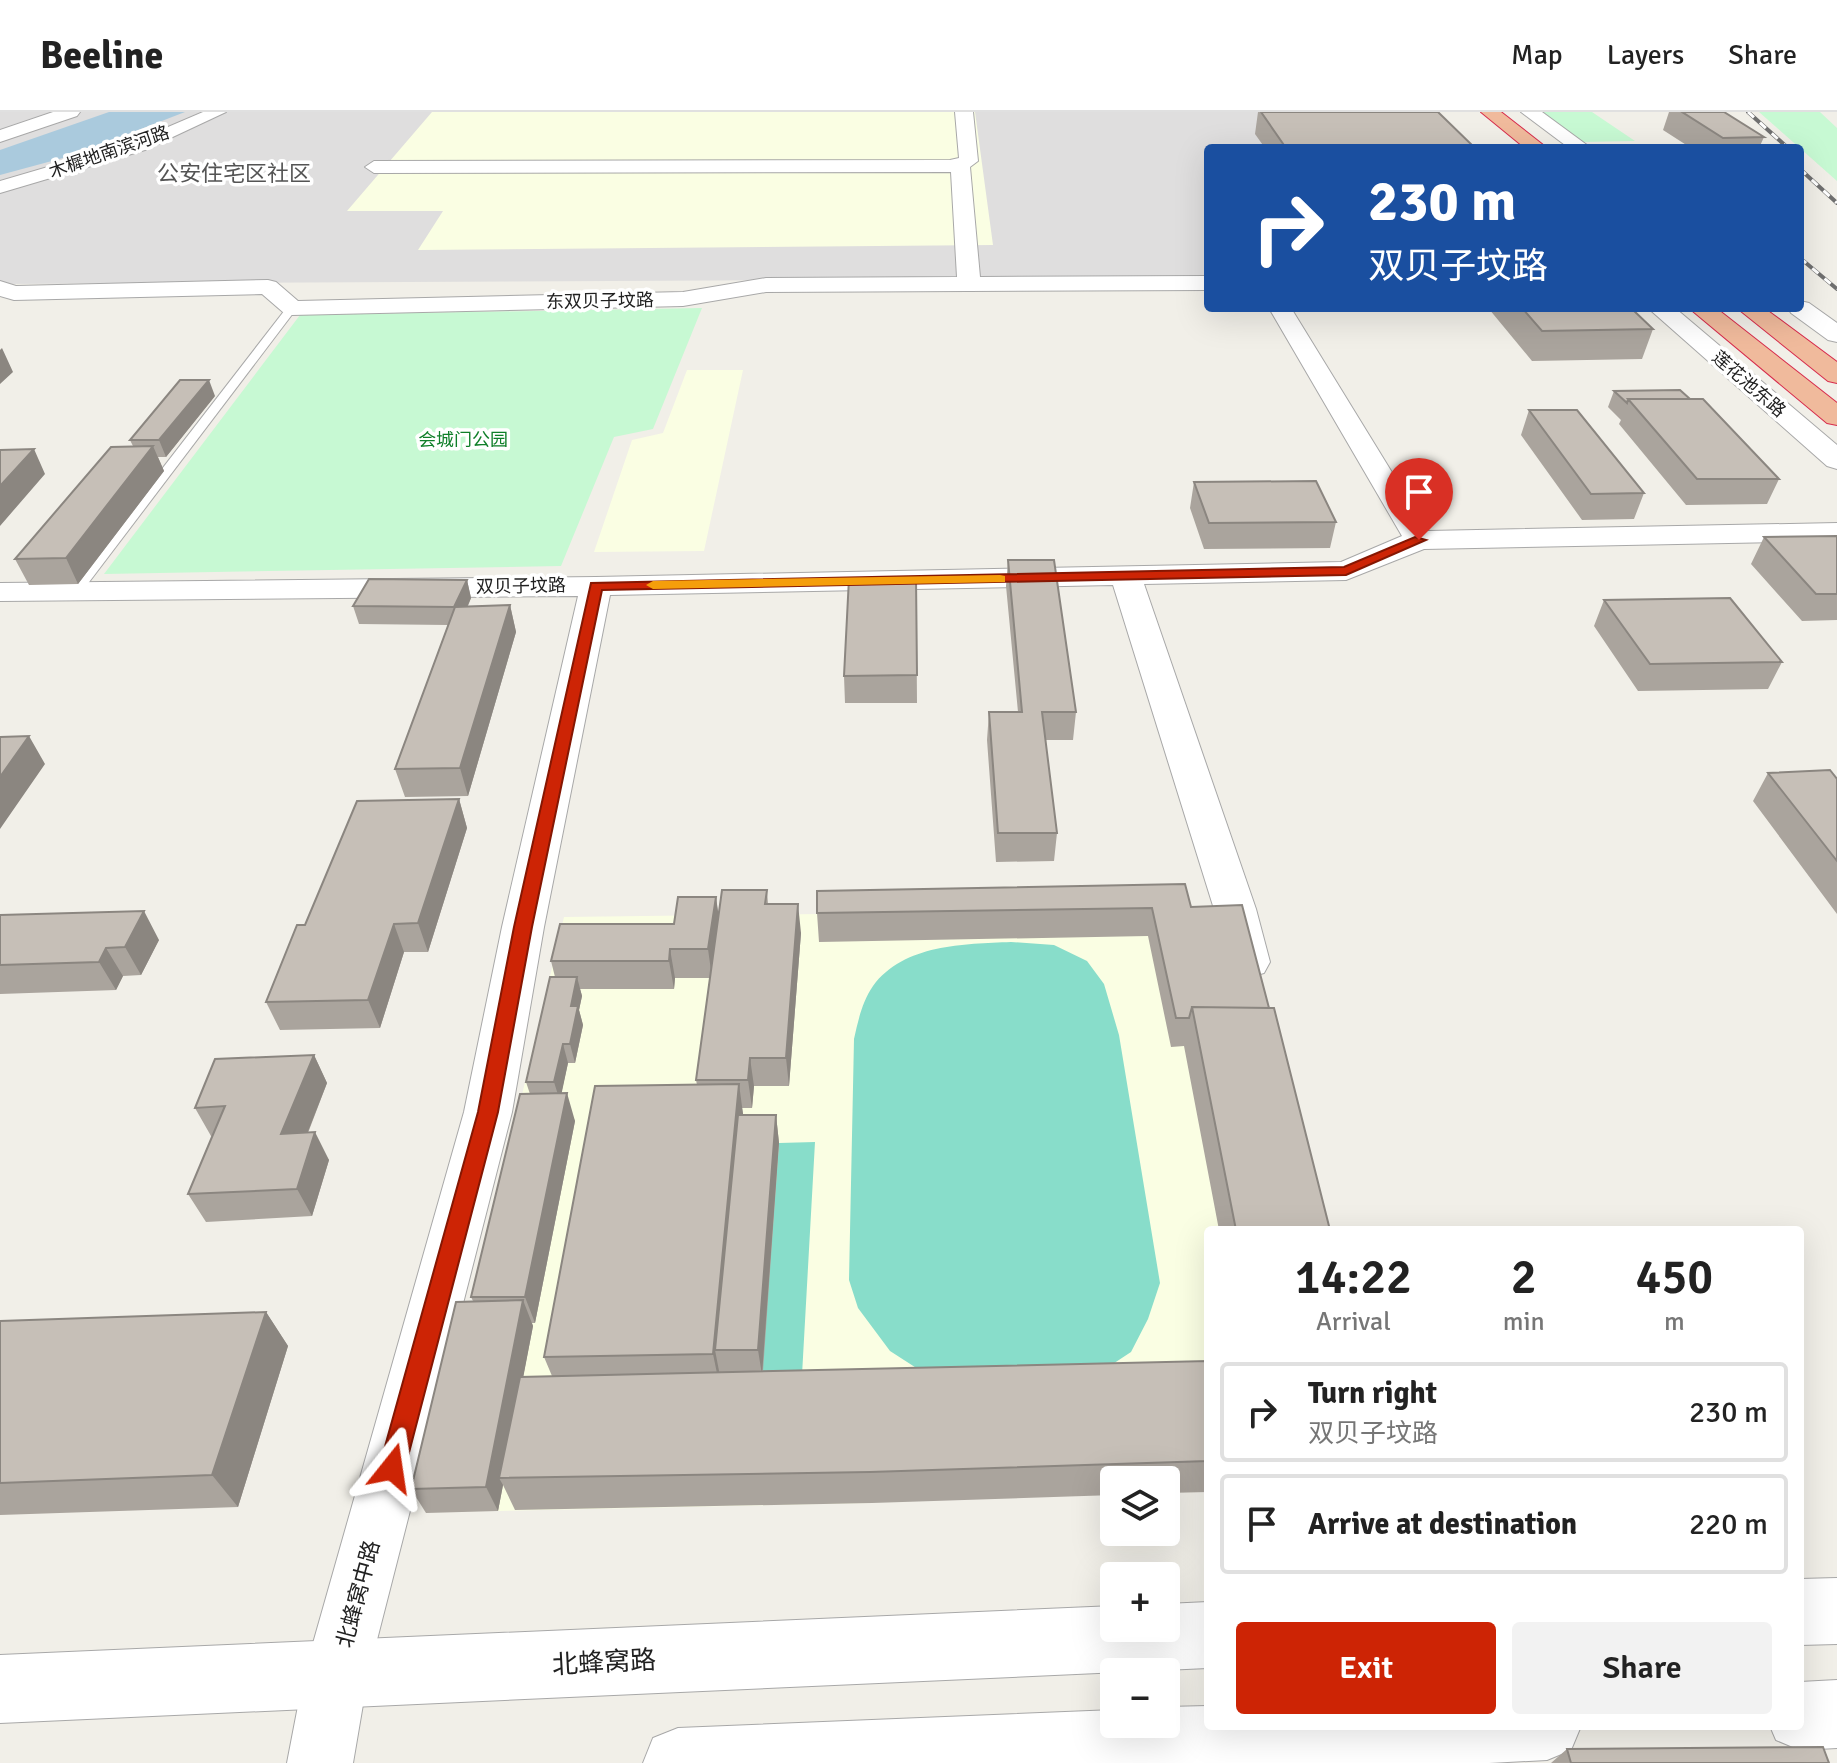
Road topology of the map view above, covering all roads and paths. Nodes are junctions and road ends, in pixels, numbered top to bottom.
1 (71, 112) edge
2 (217, 112) edge
3 (964, 112) edge
4 (1490, 112) edge
5 (1530, 112) edge
6 (0, 136) edge
7 (1532, 144) edge
8 (1575, 144) edge
9 (960, 163) junction
10 (374, 167) dead end
11 (0, 187) edge
12 (1204, 283) edge
13 (969, 284) junction
14 (5, 295) edge
15 (292, 308) junction
16 (1804, 311) edge
17 (1282, 312) edge
18 (1665, 312) edge
19 (1706, 312) edge
20 (1754, 312) edge
21 (1837, 335) edge
22 (1837, 375) edge
23 (1837, 417) edge
24 (1837, 460) edge
25 (1837, 532) edge
26 (1419, 540) junction
27 (1126, 577) junction
28 (596, 586) junction
29 (75, 591) junction
30 (0, 592) edge
31 (1260, 1000) edge
32 (1837, 1611) edge
33 (1804, 1612) edge
34 (1204, 1635) edge
35 (336, 1675) junction
36 (0, 1689) edge
37 (1837, 1714) edge
38 (1804, 1716) edge
39 (1453, 1730) edge
40 (320, 1763) edge
41 (678, 1763) edge

1 - 6 street
2 - 11 street, 木樨地南滨河路
3 - 9 street
4 - 7 highway
5 - 8 street
9 - 10 street
9 - 13 street
12 - 13 street, 东双贝子坟路
13 - 15 street, 东双贝子坟路
14 - 15 street
15 - 29 lane
16 - 21 street
17 - 26 street
18 - 24 street, 莲花池东路
19 - 23 highway, 莲花池东路
20 - 22 highway
25 - 26 street
26 - 27 street, 双贝子坟路
27 - 28 street, 双贝子坟路
27 - 31 street
28 - 29 street, 双贝子坟路
28 - 35 street, 北蜂窝中路
29 - 30 street, 双贝子坟路
32 - 33 street
34 - 35 street, 北蜂窝路
35 - 36 street, 北蜂窝路
35 - 40 street, 北蜂窝中路
37 - 38 street
39 - 41 street

